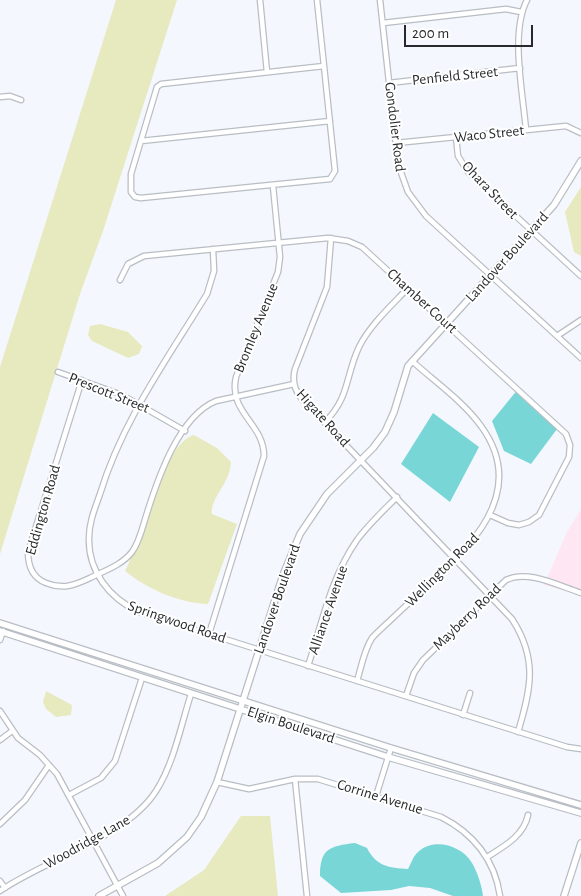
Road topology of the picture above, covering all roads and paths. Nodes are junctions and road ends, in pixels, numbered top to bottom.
1 (260, 0) edge
2 (317, 0) edge
3 (380, 0) edge
4 (526, 0) edge
5 (521, 12) junction
6 (383, 22) junction
7 (324, 66) junction
8 (520, 68) junction
9 (268, 72) junction
10 (389, 83) junction
11 (0, 97) edge
12 (21, 100) dead end
13 (330, 121) junction
14 (526, 130) junction
15 (581, 133) edge
16 (456, 137) junction
17 (141, 141) junction
18 (396, 144) junction
19 (581, 161) edge
20 (273, 186) junction
21 (531, 231) junction
22 (332, 238) junction
23 (278, 242) junction
24 (213, 249) junction
25 (490, 275) junction
26 (581, 276) edge
27 (120, 280) dead end
28 (408, 288) junction
29 (581, 320) edge
30 (446, 323) junction
31 (557, 336) junction
32 (581, 358) edge
33 (412, 361) junction
34 (58, 372) dead end
35 (82, 380) junction
36 (294, 384) junction
37 (236, 397) junction
38 (140, 404) junction
39 (325, 422) junction
40 (185, 431) junction
41 (361, 460) junction
42 (397, 497) junction
43 (490, 516) junction
44 (455, 558) junction
45 (97, 574) junction
46 (581, 593) edge
47 (490, 595) junction
48 (2, 624) edge
49 (1, 632) edge
50 (209, 634) junction
51 (0, 640) edge
52 (259, 650) junction
53 (308, 666) junction
54 (142, 678) junction
55 (357, 681) junction
56 (470, 693) dead end
57 (191, 694) junction
58 (406, 696) junction
59 (243, 700) junction
60 (240, 709) junction
61 (0, 711) edge
62 (463, 715) junction
63 (12, 731) junction
64 (518, 732) junction
65 (0, 740) edge
66 (391, 748) junction
67 (581, 749) edge
68 (388, 757) junction
69 (49, 765) junction
70 (295, 779) junction
71 (217, 782) junction
72 (69, 795) junction
73 (376, 796) junction
74 (581, 804) edge
75 (581, 813) edge
76 (528, 815) dead end
77 (0, 824) edge
78 (93, 840) junction
79 (581, 843) edge
80 (486, 857) junction
81 (0, 881) edge
82 (117, 886) junction
83 (2, 890) edge
84 (99, 896) edge
85 (123, 896) edge
86 (307, 896) edge
87 (500, 896) edge
88 (564, 896) edge

1 - 9 street
2 - 7 street
3 - 6 street, Gondolier Road
4 - 5 street
5 - 6 street
5 - 8 street
6 - 10 street, Gondolier Road
7 - 9 street
7 - 13 street
8 - 10 street, Penfield Street
8 - 14 street
9 - 17 street
10 - 18 street, Gondolier Road
11 - 12 street
13 - 17 street
13 - 20 street
14 - 15 street, Waco Street
14 - 16 street, Waco Street
16 - 18 street, Waco Street
16 - 21 street, Ohara Street
17 - 20 street
18 - 25 street, Gondolier Road
19 - 21 main road, Landover Boulevard
20 - 23 street, Bromley Avenue
21 - 25 main road, Landover Boulevard
21 - 26 street, Ohara Street
22 - 23 street, Chamber Court
22 - 28 street, Chamber Court
22 - 36 street, Higate Road
23 - 24 street, Chamber Court
23 - 37 street, Bromley Avenue
24 - 27 street, Chamber Court
24 - 38 street, Springwood Road
25 - 30 main road, Landover Boulevard
25 - 31 street, Gondolier Road
28 - 30 street, Chamber Court
28 - 39 street
29 - 31 street
30 - 33 main road, Landover Boulevard
30 - 43 street, Chamber Court
31 - 32 street, Gondolier Road
33 - 41 main road, Landover Boulevard
33 - 43 street, Wellington Road
34 - 35 street, Prescott Street
35 - 38 street, Prescott Street
35 - 45 street, Eddington Road
36 - 37 street, Eddington Road
36 - 39 street, Higate Road
37 - 40 street, Eddington Road
37 - 50 street
38 - 40 street, Prescott Street
38 - 45 street, Springwood Road
39 - 41 street, Higate Road
40 - 45 street, Eddington Road
41 - 42 street, Higate Road
41 - 52 main road, Landover Boulevard
42 - 44 street
42 - 53 street, Alliance Avenue
43 - 44 street, Wellington Road
44 - 47 street
44 - 55 street, Wellington Road
45 - 50 street, Springwood Road
46 - 47 street, Mayberry Road
47 - 58 street, Mayberry Road
47 - 64 street
48 - 49 street
48 - 59 main road, Elgin Boulevard
49 - 51 street
49 - 54 main road, Elgin Boulevard
50 - 52 street, Springwood Road
52 - 53 street, Springwood Road
52 - 59 main road, Landover Boulevard
53 - 55 street, Springwood Road
54 - 57 main road, Elgin Boulevard
54 - 72 street
55 - 58 street, Springwood Road
56 - 62 street
57 - 60 main road, Elgin Boulevard
57 - 78 street, Woodridge Lane
58 - 62 street, Springwood Road
59 - 60 main road, Landover Boulevard
59 - 66 main road, Elgin Boulevard
60 - 68 main road, Elgin Boulevard
60 - 71 main road, Landover Boulevard
61 - 63 street
62 - 64 street, Springwood Road
63 - 65 street
63 - 69 street
64 - 67 street, Springwood Road
66 - 68 street
66 - 74 main road, Elgin Boulevard
68 - 73 street
68 - 75 main road, Elgin Boulevard
69 - 72 street
69 - 77 street
70 - 71 street, Corrine Avenue
70 - 73 street, Corrine Avenue
70 - 86 street
71 - 82 main road, Landover Boulevard
72 - 78 street
73 - 80 street, Corrine Avenue
76 - 80 street
78 - 82 street
78 - 83 street, Woodridge Lane
79 - 88 main road
80 - 87 street, Corrine Avenue
81 - 83 street
82 - 84 main road, Landover Boulevard
82 - 85 street

